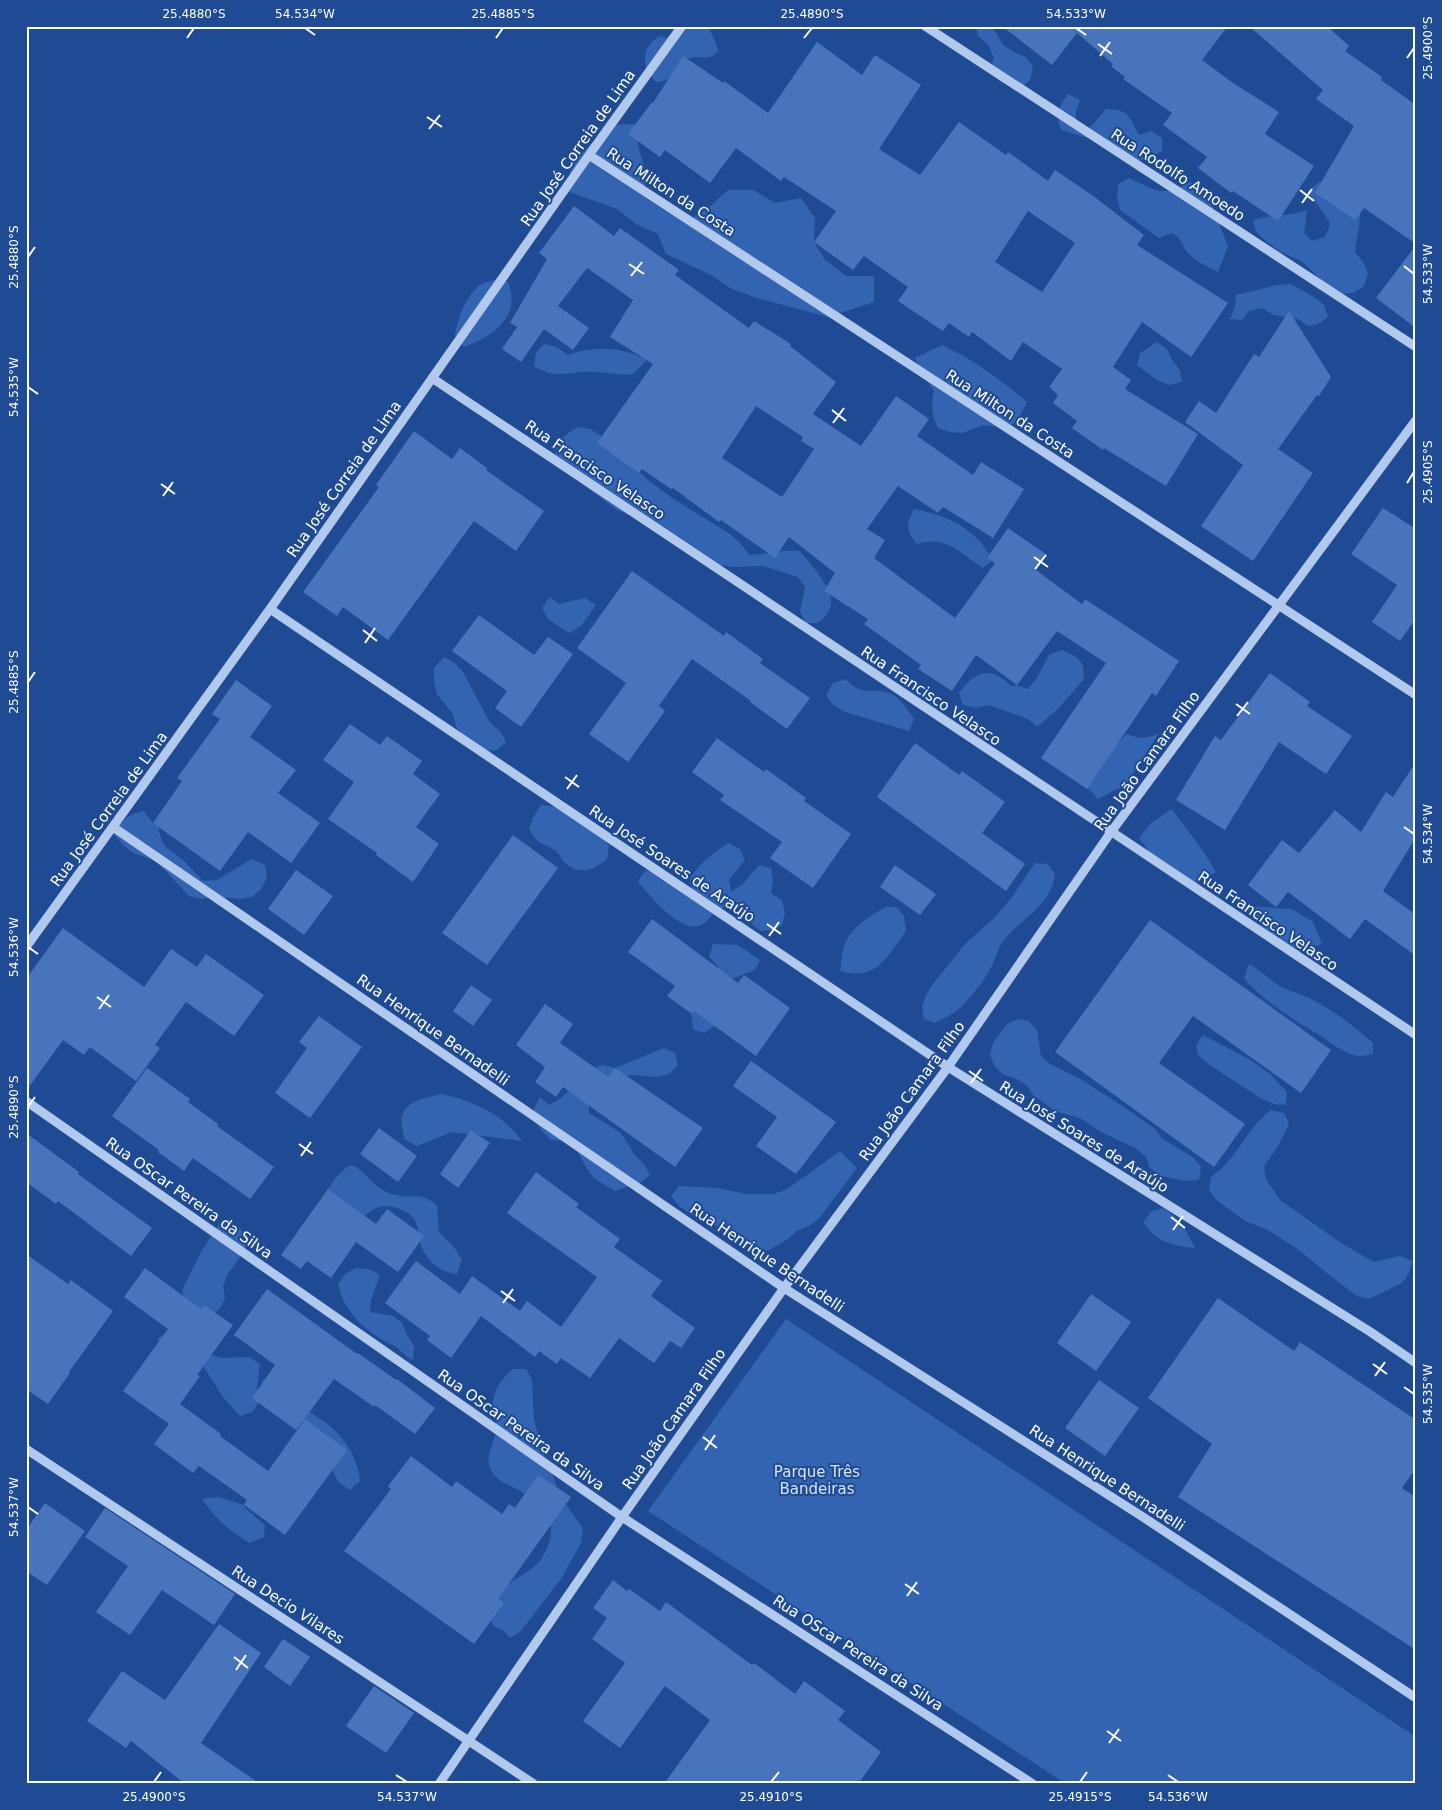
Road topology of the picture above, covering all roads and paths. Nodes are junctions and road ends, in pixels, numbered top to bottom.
1 (682, 26) edge
2 (925, 26) edge
3 (589, 155) junction
4 (1416, 347) edge
5 (432, 378) junction
6 (1416, 420) edge
7 (1278, 606) junction
8 (270, 609) junction
9 (1416, 695) edge
10 (113, 827) junction
11 (1111, 832) junction
12 (26, 946) edge
13 (1416, 1035) edge
14 (948, 1067) junction
15 (26, 1101) edge
16 (784, 1288) junction
17 (1416, 1363) edge
18 (26, 1449) edge
19 (622, 1517) junction
20 (1416, 1698) edge
21 (469, 1741) junction
22 (439, 1784) edge
23 (534, 1784) edge
24 (1033, 1784) edge

1 - 3 street, Rua José Correia de Lima
2 - 4 street, Rua Rodolfo Amoedo
3 - 5 street, Rua José Correia de Lima
3 - 7 street, Rua Milton da Costa
5 - 8 street, Rua José Correia de Lima
5 - 11 street, Rua Francisco Velasco
6 - 7 street, Rua João Camara Filho
7 - 9 street, Rua Milton da Costa
7 - 11 street, Rua João Camara Filho
8 - 10 street, Rua José Correia de Lima
8 - 14 street, Rua José Soares de Araújo
10 - 12 street, Rua José Correia de Lima
10 - 16 street, Rua Henrique Bernadelli
11 - 13 street, Rua Francisco Velasco
11 - 14 street, Rua João Camara Filho
14 - 16 street, Rua João Camara Filho
14 - 17 street, Rua José Soares de Araújo
15 - 19 street, Rua OScar Pereira da Silva
16 - 19 street, Rua João Camara Filho
16 - 20 street, Rua Henrique Bernadelli
18 - 21 street, Rua Decio Vilares
19 - 21 street, Rua João Camara Filho
19 - 24 street, Rua OScar Pereira da Silva
21 - 22 street, Rua João Camara Filho
21 - 23 street, Rua Decio Vilares

